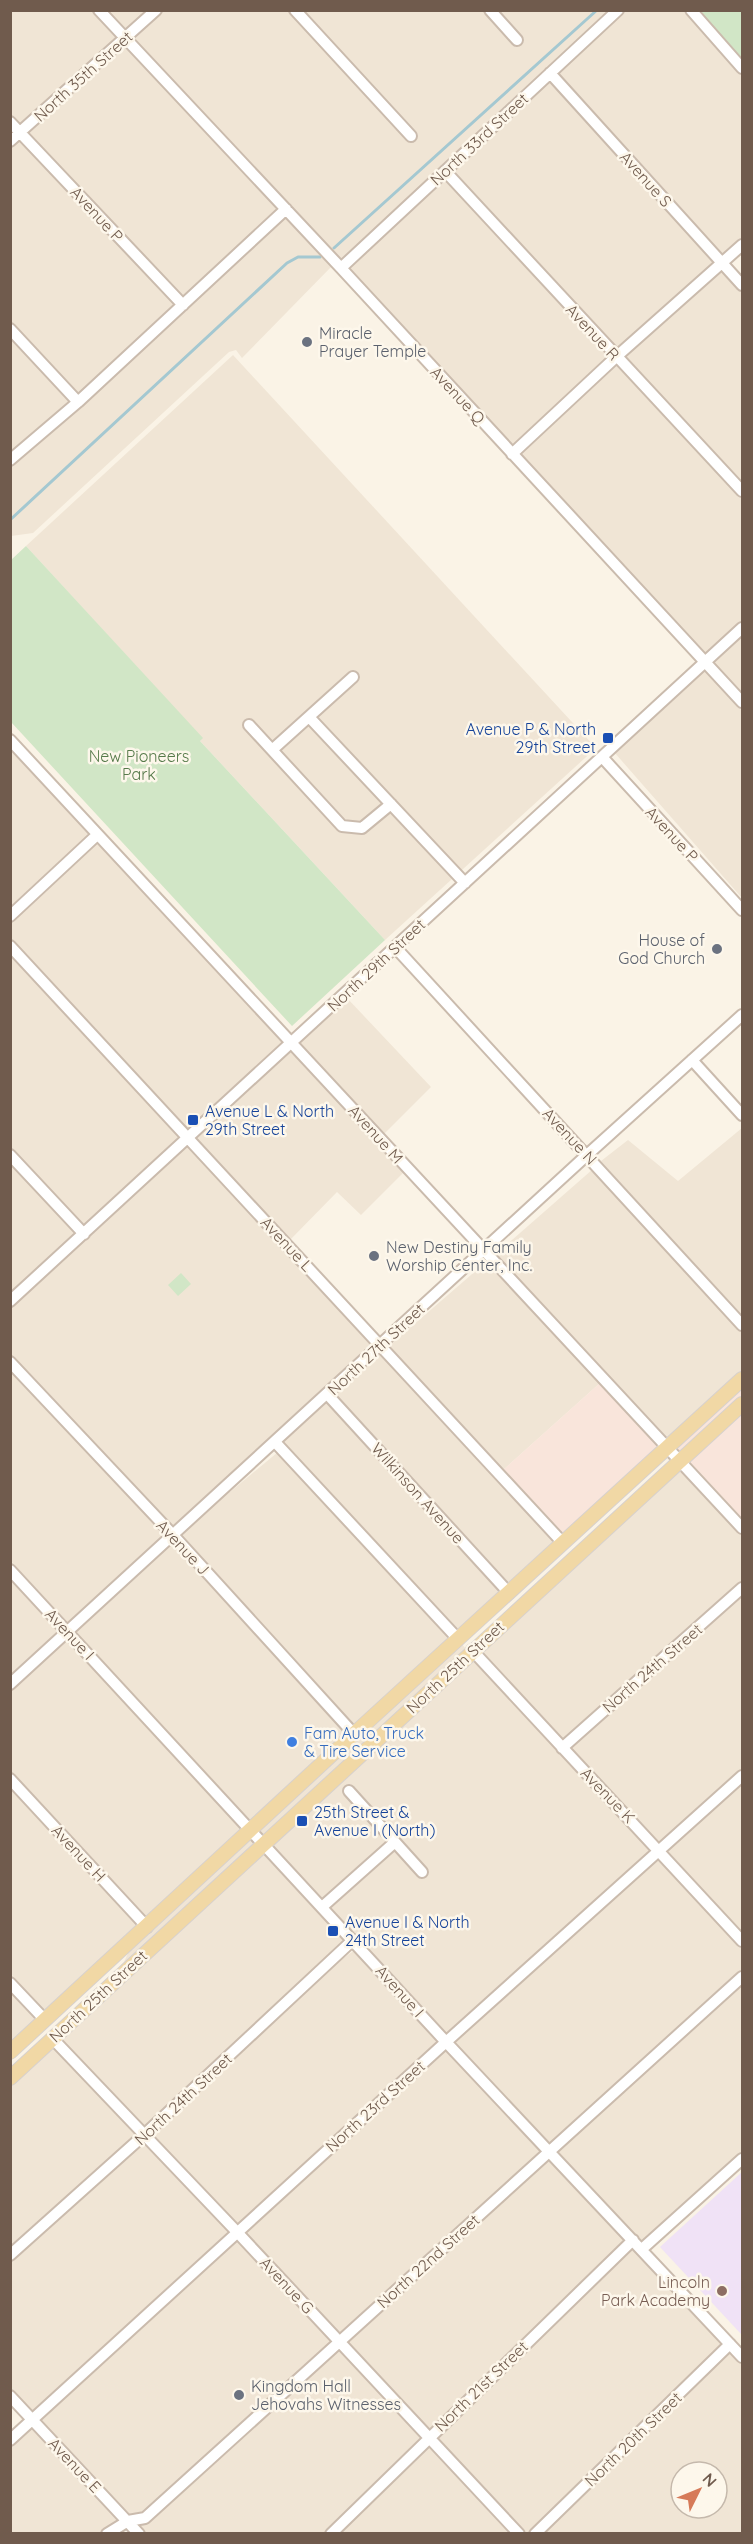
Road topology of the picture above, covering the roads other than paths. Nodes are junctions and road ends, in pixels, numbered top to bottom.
1 (99, 10) edge
2 (156, 10) edge
3 (295, 10) edge
4 (490, 10) edge
5 (618, 10) edge
6 (691, 10) edge
7 (125, 39) junction
8 (517, 40) dead end
9 (742, 68) edge
10 (550, 74) junction
11 (10, 122) edge
12 (20, 132) junction
13 (411, 136) dead end
14 (10, 141) edge
15 (445, 171) junction
16 (286, 209) junction
17 (742, 245) edge
18 (722, 263) junction
19 (341, 267) junction
20 (742, 285) edge
21 (183, 305) junction
22 (10, 328) edge
23 (616, 357) junction
24 (78, 402) junction
25 (512, 454) junction
26 (10, 460) edge
27 (742, 491) edge
28 (742, 628) edge
29 (705, 662) junction
30 (353, 677) dead end
31 (742, 702) edge
32 (309, 717) junction
33 (249, 725) dead end
34 (10, 740) edge
35 (272, 750) junction
36 (602, 757) junction
37 (391, 804) junction
38 (97, 835) junction
39 (465, 883) junction
40 (742, 910) edge
41 (10, 916) edge
42 (10, 946) edge
43 (395, 947) junction
44 (742, 1015) edge
45 (292, 1042) junction
46 (692, 1060) junction
47 (742, 1115) edge
48 (188, 1138) junction
49 (10, 1155) edge
50 (587, 1155) junction
51 (84, 1234) junction
52 (483, 1251) junction
53 (10, 1302) edge
54 (742, 1325) edge
55 (381, 1345) junction
56 (10, 1362) edge
57 (742, 1379) edge
58 (327, 1394) junction
59 (742, 1404) edge
60 (275, 1442) junction
61 (668, 1447) junction
62 (681, 1460) junction
63 (742, 1528) edge
64 (173, 1535) junction
65 (563, 1543) junction
66 (547, 1558) junction
67 (10, 1570) edge
68 (742, 1588) edge
69 (509, 1593) junction
70 (68, 1632) junction
71 (458, 1639) junction
72 (472, 1650) junction
73 (10, 1684) edge
74 (354, 1734) junction
75 (562, 1748) junction
76 (742, 1776) edge
77 (10, 1779) edge
78 (349, 1791) dead end
79 (251, 1830) junction
80 (395, 1842) junction
81 (264, 1844) junction
82 (660, 1850) junction
83 (422, 1872) dead end
84 (321, 1906) junction
85 (147, 1927) junction
86 (353, 1940) junction
87 (742, 1941) edge
88 (126, 1946) junction
89 (742, 1977) edge
90 (10, 1983) edge
91 (45, 2020) junction
92 (53, 2039) junction
93 (446, 2042) junction
94 (10, 2052) edge
95 (10, 2078) edge
96 (144, 2135) junction
97 (550, 2151) junction
98 (742, 2159) edge
99 (237, 2232) junction
100 (633, 2240) junction
101 (642, 2249) junction
102 (10, 2255) edge
103 (340, 2342) junction
104 (730, 2344) junction
105 (742, 2357) edge
106 (10, 2396) edge
107 (33, 2419) junction
108 (428, 2437) junction
109 (10, 2440) edge
110 (128, 2521) junction
111 (107, 2534) edge
112 (140, 2534) edge
113 (331, 2534) edge
114 (519, 2534) edge
115 (535, 2534) edge

1 - 7 street, Avenue Q
2 - 7 street, North 35th Street
3 - 13 street
4 - 8 street
5 - 10 street, North 33rd Street
6 - 9 street
7 - 12 street, North 35th Street
7 - 16 street, Avenue Q
10 - 15 street, North 33rd Street
10 - 18 street, Avenue S
11 - 12 street, Avenue P
12 - 14 street, North 35th Street
12 - 21 street, Avenue P
15 - 19 street, North 33rd Street
15 - 23 street, Avenue R
16 - 19 street, Avenue Q
16 - 21 street
17 - 18 street
18 - 20 street, Avenue S
18 - 23 street
19 - 25 street, Avenue Q
21 - 24 street
22 - 24 street
23 - 25 street
23 - 27 street, Avenue R
24 - 26 street
25 - 29 street, Avenue Q
28 - 29 street, North 29th Street
29 - 31 street, Avenue Q
29 - 36 street, North 29th Street
30 - 32 street
32 - 35 street
32 - 37 street
33 - 35 street
34 - 38 street, Avenue M
35 - 37 street
36 - 39 street, North 29th Street
36 - 40 street, Avenue P
37 - 39 street
38 - 41 street
38 - 45 street, Avenue M
39 - 43 street, North 29th Street
42 - 48 street, Avenue L
43 - 45 street, North 29th Street
43 - 50 street, Avenue N
44 - 46 street, North 27th Street
45 - 48 street, North 29th Street
45 - 52 street, Avenue M
46 - 47 street
46 - 50 street, North 27th Street
48 - 51 street, North 29th Street
48 - 55 street, Avenue L
49 - 51 street
50 - 52 street, North 27th Street
50 - 54 street, Avenue N
51 - 53 street, North 29th Street
52 - 55 street, North 27th Street
52 - 61 street, Avenue M
55 - 58 street, North 27th Street
55 - 65 street, Avenue L
56 - 64 street, Avenue J
57 - 61 main road, North 25th Street
58 - 60 street, North 27th Street
58 - 69 street, Wilkinson Avenue
59 - 62 main road, North 25th Street
60 - 64 street, North 27th Street
60 - 71 street
61 - 62 street, Avenue M
61 - 65 main road, North 25th Street
62 - 63 street, Avenue M
62 - 72 main road, North 25th Street
64 - 70 street, North 27th Street
64 - 74 street, Avenue J
65 - 66 main road, North 25th Street
66 - 69 main road, North 25th Street
66 - 72 main road
67 - 70 street, Avenue I
68 - 75 street, North 24th Street
69 - 71 main road, North 25th Street
70 - 73 street, North 27th Street
70 - 79 street, Avenue I
71 - 74 main road, North 25th Street
72 - 75 street, Avenue K
72 - 81 main road, North 25th Street
74 - 79 main road, North 25th Street
75 - 82 street, Avenue K
76 - 82 street, North 23rd Street
77 - 85 street, Avenue H
78 - 80 street
79 - 81 street, Avenue I
79 - 85 main road, North 25th Street
80 - 83 street
80 - 84 street
81 - 84 street, Avenue I
81 - 92 main road, North 25th Street
82 - 87 street, Avenue K
82 - 93 street, North 23rd Street
84 - 86 street, Avenue I
85 - 88 main road, North 25th Street
86 - 93 street, Avenue I
86 - 96 street, North 24th Street
88 - 91 main road, North 25th Street
88 - 92 main road
89 - 97 street, North 22nd Street
90 - 91 street
91 - 94 main road, North 25th Street
92 - 95 main road, North 25th Street
92 - 96 street, Avenue G
93 - 97 street, Avenue I
93 - 99 street, North 23rd Street
96 - 99 street, Avenue G
96 - 102 street, North 24th Street
97 - 100 street, Avenue I
97 - 103 street, North 22nd Street
98 - 101 street
99 - 103 street, Avenue G
99 - 107 street, North 23rd Street
100 - 101 street, Avenue I
100 - 108 street, North 21st Street
101 - 104 street, Avenue I
103 - 108 street, Avenue G
103 - 110 street, North 22nd Street
104 - 105 street, Avenue I
104 - 115 street, North 20th Street
106 - 107 street, Avenue E
107 - 109 street, North 23rd Street
107 - 110 street, Avenue E
108 - 113 street, North 21st Street
108 - 114 street, Avenue G
110 - 111 street, North 22nd Street
110 - 112 street, Avenue E

